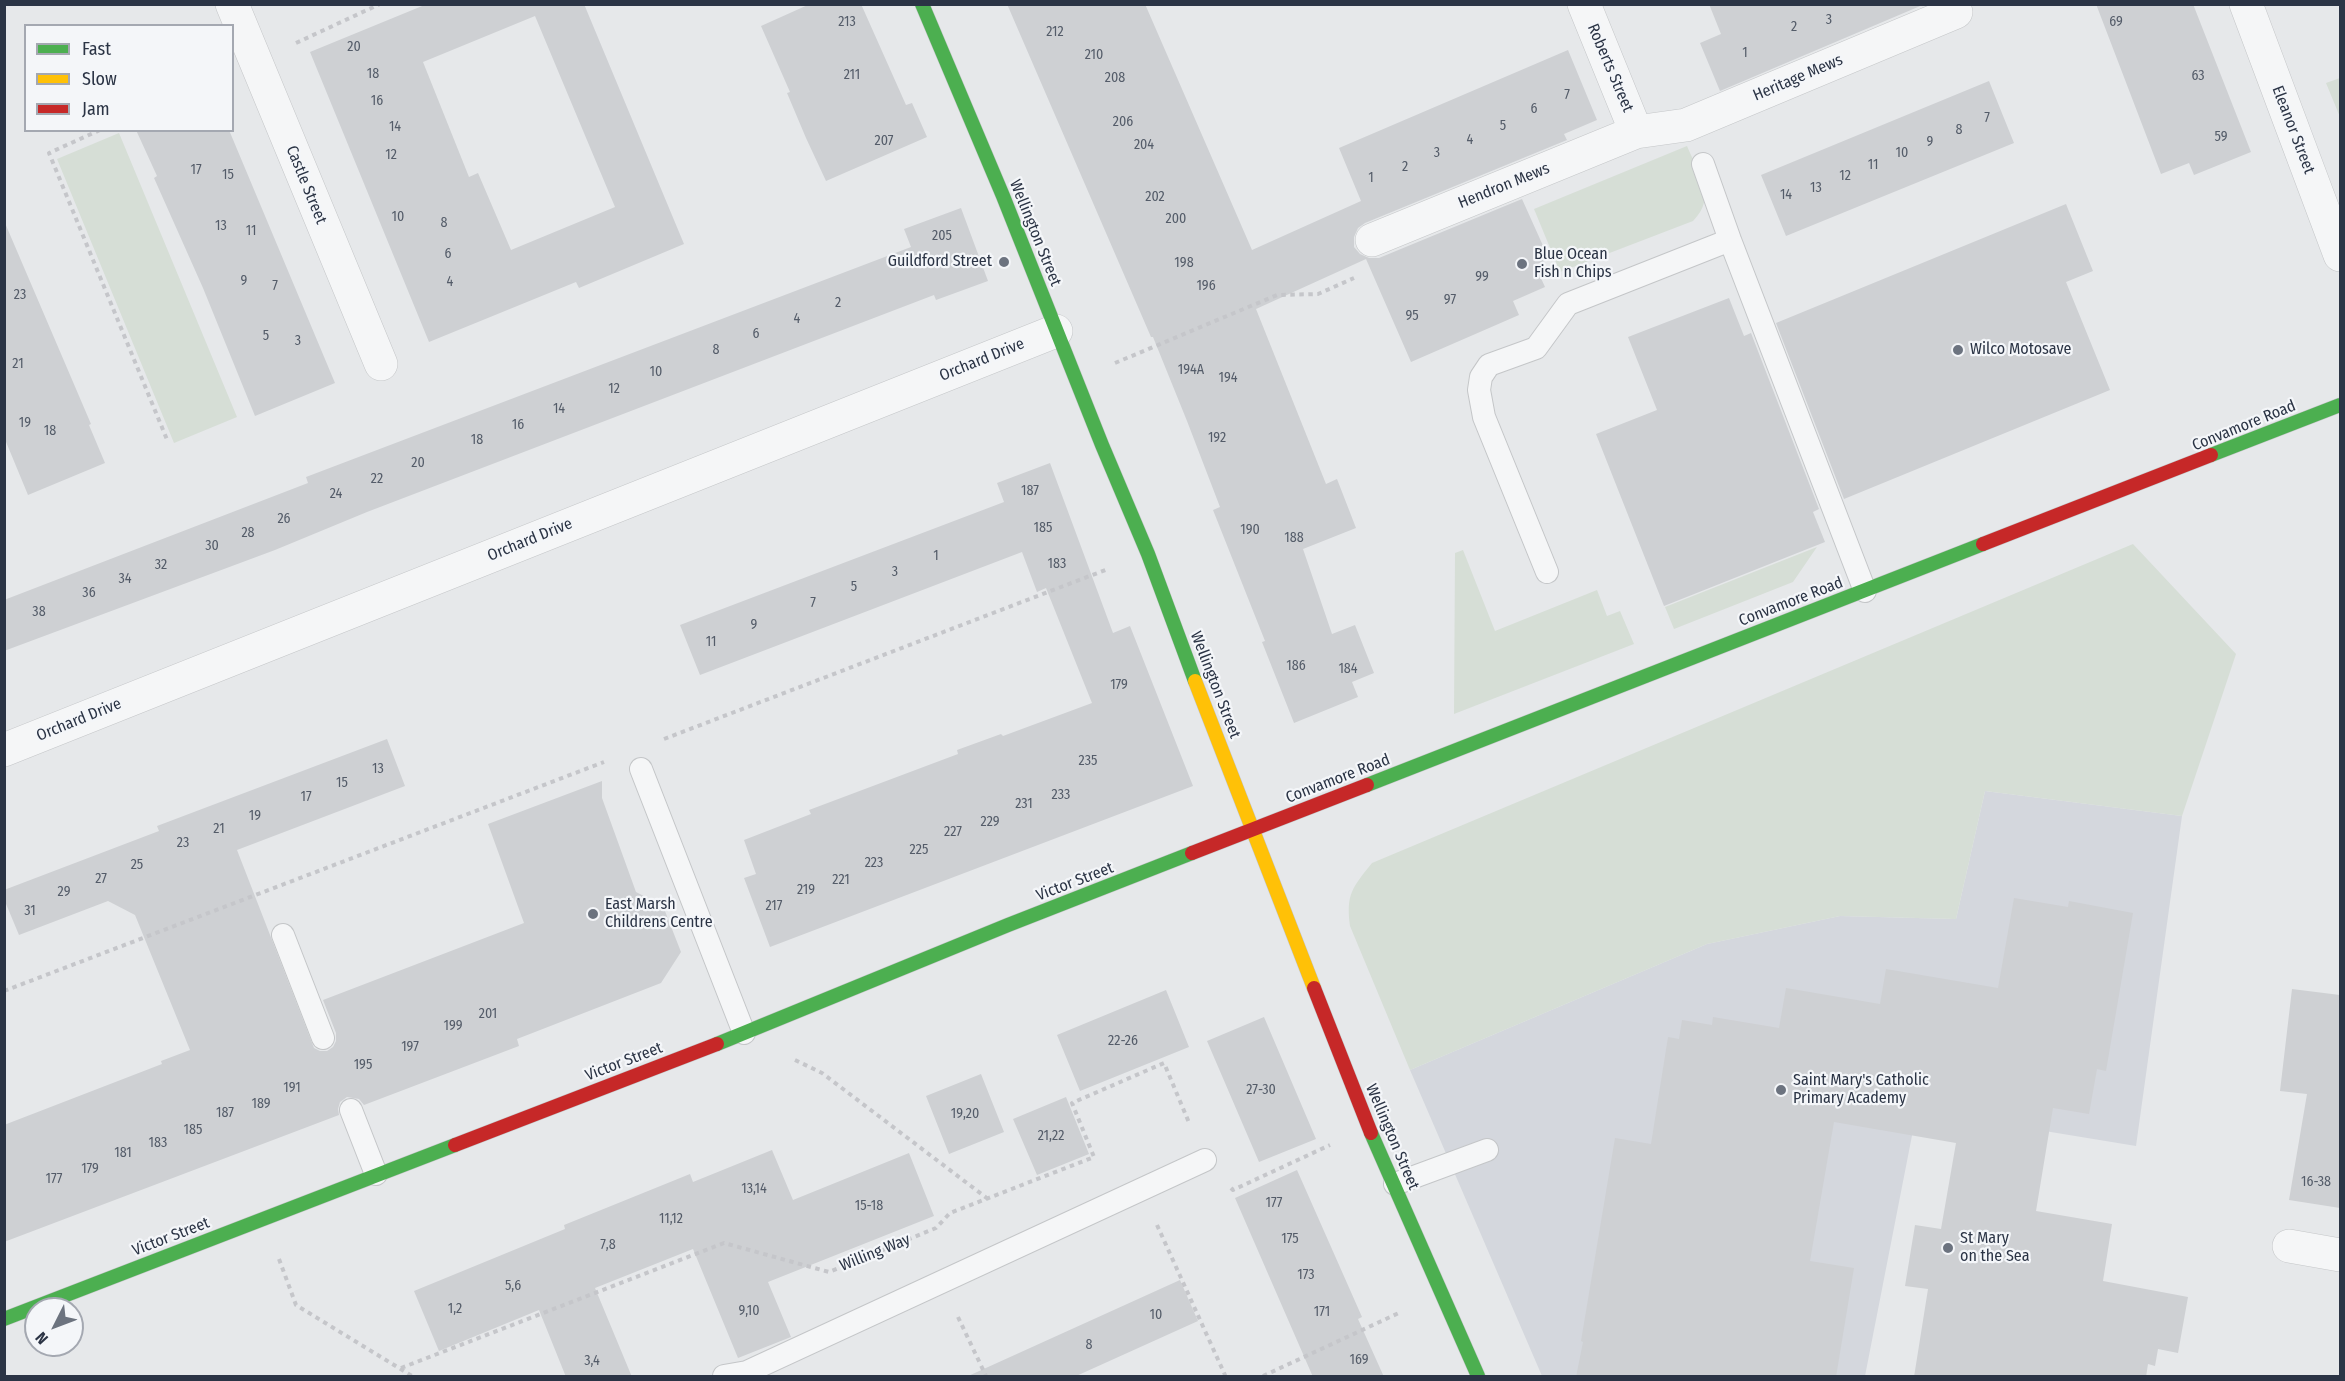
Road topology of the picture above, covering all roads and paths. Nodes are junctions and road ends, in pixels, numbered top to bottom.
1 (232, 4) edge
2 (380, 4) edge
3 (922, 4) edge
4 (1584, 4) edge
5 (2246, 4) edge
6 (1956, 12) dead end
7 (255, 62) junction
8 (96, 132) edge
9 (1636, 132) junction
10 (1703, 164) dead end
11 (1371, 240) dead end
12 (1730, 240) junction
13 (2340, 255) edge
14 (1056, 331) junction
15 (381, 364) dead end
16 (2340, 405) edge
17 (168, 442) dead end
18 (1148, 554) junction
19 (1547, 572) dead end
20 (1864, 591) junction
21 (660, 741) dead end
22 (4, 750) edge
23 (615, 758) dead end
24 (641, 769) dead end
25 (1253, 830) junction
26 (284, 935) dead end
27 (4, 991) edge
28 (744, 1033) junction
29 (323, 1038) dead end
30 (351, 1110) dead end
31 (1368, 1126) junction
32 (1487, 1150) dead end
33 (1205, 1160) junction
34 (376, 1174) junction
35 (1395, 1184) junction
36 (989, 1199) junction
37 (264, 1218) junction
38 (1157, 1225) dead end
39 (2289, 1246) dead end
40 (2340, 1255) edge
41 (1439, 1293) junction
42 (958, 1317) dead end
43 (4, 1318) edge
44 (401, 1368) junction
45 (748, 1374) edge
46 (412, 1377) edge
47 (723, 1377) edge
48 (986, 1377) edge
49 (1222, 1377) edge
50 (1263, 1377) edge
51 (1478, 1377) edge

1 - 7 street, Castle Street
2 - 7 path
3 - 14 street, Wellington Street
4 - 9 street, Roberts Street
5 - 13 street, Eleanor Street
6 - 9 street, Heritage Mews
7 - 15 street, Castle Street
8 - 17 path
9 - 11 street, Hendron Mews
10 - 12 lane
12 - 19 lane
12 - 20 lane
14 - 18 street, Wellington Street
14 - 22 street, Orchard Drive
16 - 20 street, Convamore Road
18 - 21 path
18 - 25 street, Wellington Street
20 - 25 street, Convamore Road
23 - 27 path
24 - 28 lane
25 - 28 street, Victor Street
25 - 31 street, Wellington Street
26 - 29 lane
28 - 34 street, Victor Street
28 - 36 path
30 - 34 lane
31 - 33 path
31 - 35 street, Wellington Street
32 - 35 lane
33 - 36 path, Willing Way
33 - 45 lane
34 - 37 street, Victor Street
35 - 41 street, Wellington Street
36 - 44 path, Willing Way
37 - 43 street, Victor Street
37 - 44 path
38 - 49 path
39 - 40 street
41 - 50 path
41 - 51 street, Wellington Street
42 - 48 path
44 - 46 path
45 - 47 lane

